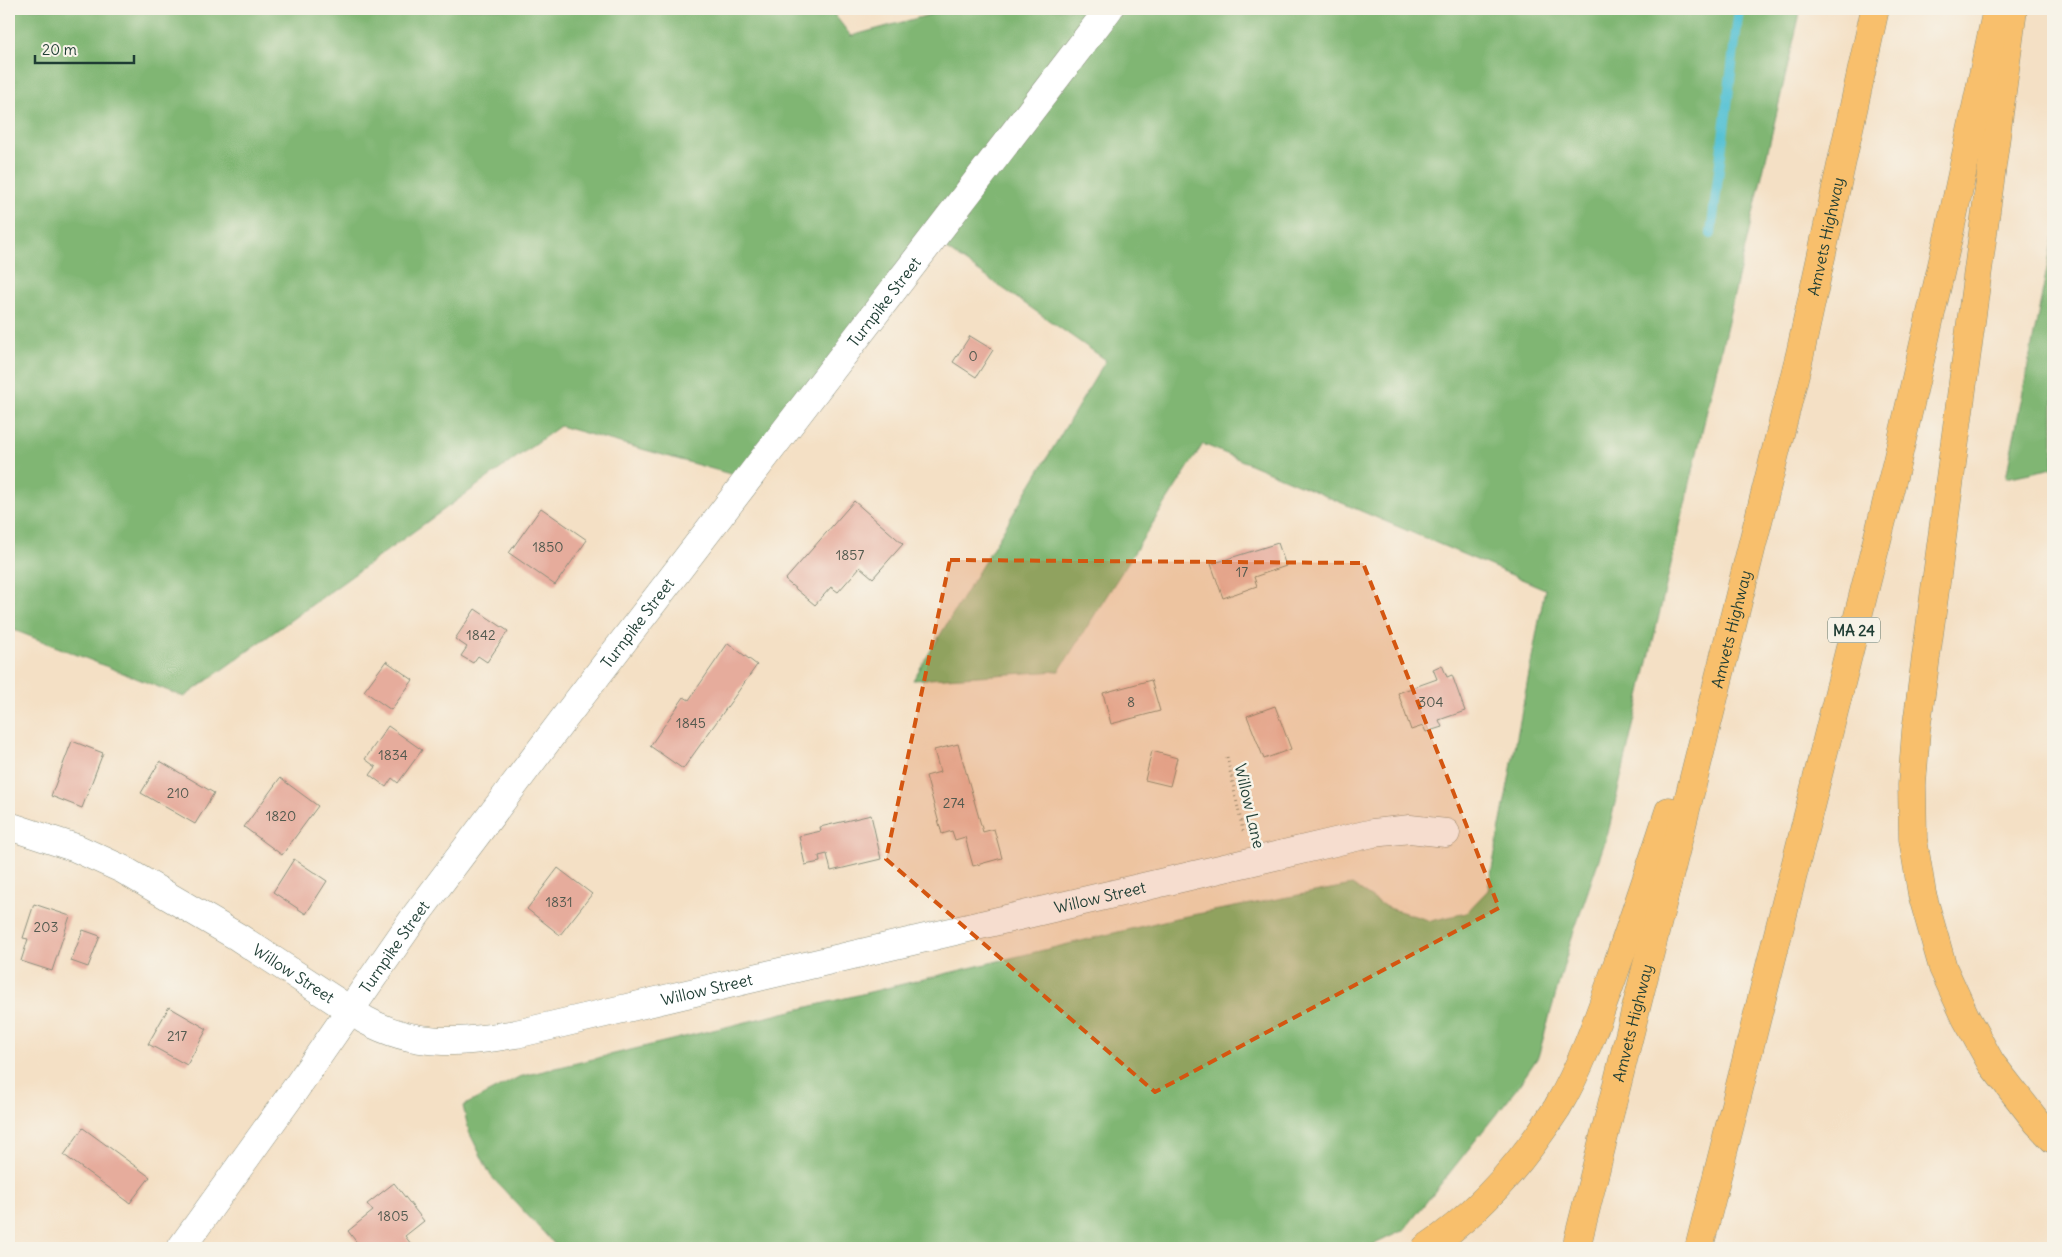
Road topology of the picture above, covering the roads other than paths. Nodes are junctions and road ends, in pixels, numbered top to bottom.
1 (1109, 9) edge
2 (1875, 9) edge
3 (1997, 9) edge
4 (2014, 9) edge
5 (1758, 526) junction
6 (9, 826) edge
7 (1446, 833) dead end
8 (349, 1010) junction
9 (2053, 1139) edge
10 (181, 1248) edge
11 (1426, 1248) edge
12 (1576, 1248) edge
13 (1699, 1248) edge

1 - 8 street, Turnpike Street
2 - 5 highway, Amvets Highway
3 - 13 highway, MA 24
4 - 9 highway
5 - 11 highway
5 - 12 highway, Amvets Highway
6 - 8 street, Willow Street
7 - 8 street, Willow Street
8 - 10 street, Turnpike Street

